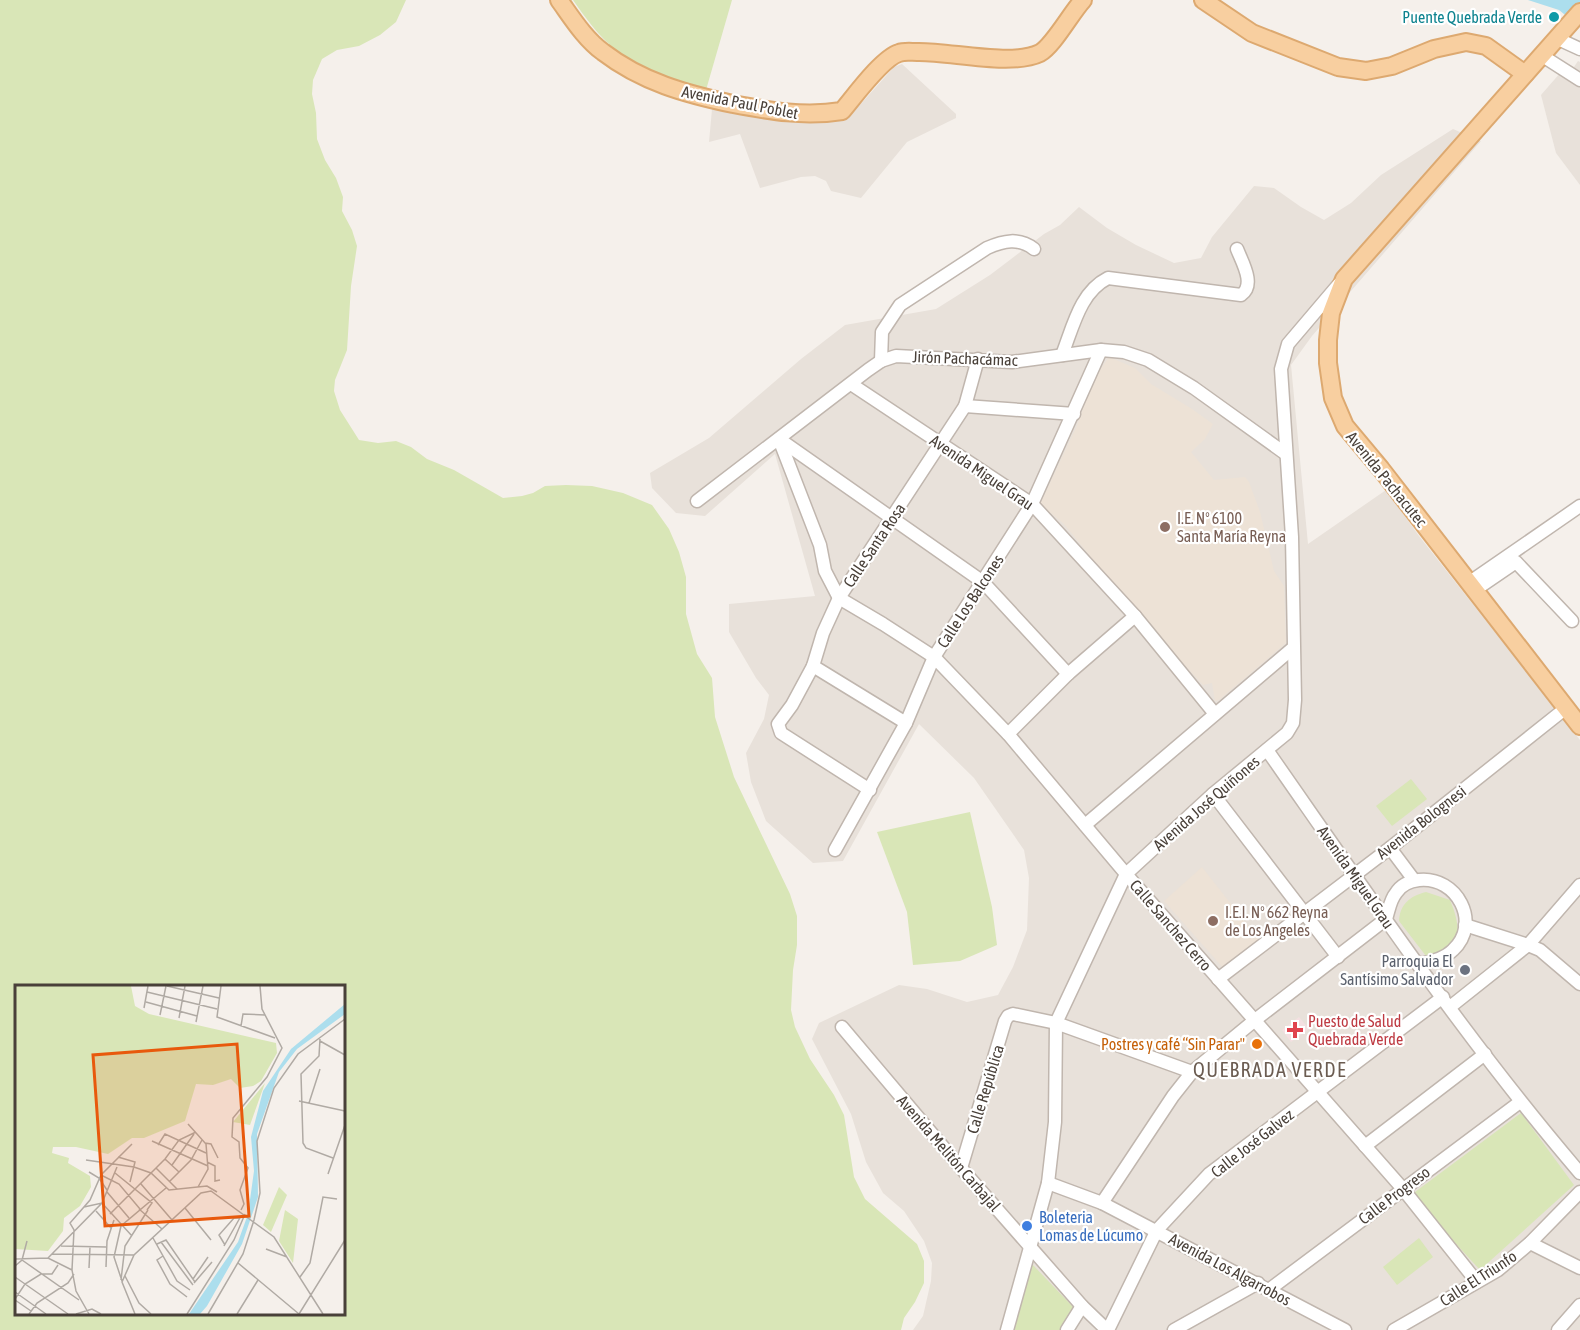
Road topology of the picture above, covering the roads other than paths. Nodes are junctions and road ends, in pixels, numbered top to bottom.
1 (559, 0) edge
2 (1083, 0) edge
3 (1203, 0) edge
4 (1580, 12) edge
5 (1560, 34) junction
6 (1580, 48) edge
7 (1541, 55) junction
8 (1525, 74) junction
9 (1580, 80) edge
10 (1034, 249) dead end
11 (1237, 249) dead end
12 (1344, 279) junction
13 (1101, 350) junction
14 (1062, 355) junction
15 (978, 359) junction
16 (881, 361) junction
17 (851, 384) junction
18 (965, 406) junction
19 (1074, 414) junction
20 (780, 440) junction
21 (941, 444) junction
22 (1286, 454) junction
23 (697, 501) dead end
24 (1032, 504) junction
25 (1580, 506) edge
26 (892, 518) junction
27 (982, 582) junction
28 (1472, 586) junction
29 (838, 598) junction
30 (1135, 616) junction
31 (1572, 621) dead end
32 (1293, 648) junction
33 (934, 657) junction
34 (813, 666) junction
35 (1068, 674) junction
36 (1566, 708) junction
37 (1215, 714) junction
38 (906, 723) junction
39 (1580, 726) edge
40 (1008, 734) junction
41 (1267, 750) junction
42 (870, 790) junction
43 (1213, 794) junction
44 (1085, 825) junction
45 (1390, 848) junction
46 (836, 850) dead end
47 (1126, 874) junction
48 (1353, 874) junction
49 (1414, 880) junction
50 (1580, 885) edge
51 (1303, 913) junction
52 (1386, 919) junction
53 (1466, 925) junction
54 (1528, 945) junction
55 (1338, 957) junction
56 (1419, 964) junction
57 (1218, 978) junction
58 (1580, 984) edge
59 (1447, 1002) junction
60 (1255, 1020) junction
61 (1056, 1023) junction
62 (842, 1027) dead end
63 (1485, 1054) junction
64 (1192, 1072) junction
65 (1317, 1093) junction
66 (1520, 1102) junction
67 (1365, 1146) junction
68 (961, 1168) junction
69 (1580, 1173) edge
70 (1048, 1184) junction
71 (1403, 1189) junction
72 (1580, 1192) edge
73 (1102, 1203) junction
74 (1157, 1230) junction
75 (1530, 1243) junction
76 (1030, 1247) junction
77 (1580, 1268) edge
78 (1477, 1282) junction
79 (1258, 1283) junction
80 (1270, 1289) junction
81 (1580, 1305) edge
82 (1082, 1306) junction
83 (1007, 1330) edge
84 (1066, 1330) edge
85 (1107, 1330) edge
86 (1173, 1330) edge
87 (1345, 1330) edge
88 (1394, 1330) edge
89 (1558, 1330) edge

1 - 2 main road, Avenida Paul Poblet
3 - 8 main road
4 - 5 main road
5 - 6 street
5 - 7 main road
7 - 8 main road
7 - 9 street
8 - 12 main road, Avenida Pachacutec
10 - 16 street
11 - 14 street
12 - 22 street, Avenida José Quiñones
12 - 28 main road, Avenida Pachacutec
13 - 14 street, Jirón Pachacámac
13 - 19 street, Calle Los Balcones
13 - 22 street, Jirón Pachacámac
14 - 15 street, Jirón Pachacámac
15 - 16 street, Jirón Pachacámac
15 - 18 street, Calle Santa Rosa
16 - 17 street, Jirón Pachacámac
17 - 20 street, Jirón Pachacámac
17 - 21 street, Avenida Miguel Grau
18 - 19 street
18 - 21 street, Calle Santa Rosa
19 - 24 street, Calle Los Balcones
20 - 23 street, Jirón Pachacámac
20 - 26 street
20 - 29 street
21 - 24 street, Avenida Miguel Grau
21 - 26 street, Calle Santa Rosa
22 - 32 street, Avenida José Quiñones
24 - 27 street, Calle Los Balcones
24 - 30 street, Avenida Miguel Grau
25 - 28 street
26 - 27 street
26 - 29 street, Calle Santa Rosa
27 - 33 street, Calle Los Balcones
27 - 35 street
28 - 31 street
28 - 36 main road, Avenida Pachacutec
29 - 33 street, Calle Sanchez Cerro
29 - 34 street, Calle Santa Rosa
30 - 35 street
30 - 37 street, Avenida Miguel Grau
32 - 37 street
32 - 41 street, Avenida José Quiñones
33 - 38 street, Calle Los Balcones
33 - 40 street, Calle Sanchez Cerro
34 - 38 street
34 - 42 street, Calle Santa Rosa
35 - 40 street
36 - 39 main road, Avenida Pachacutec
36 - 45 street, Avenida Bolognesi
37 - 44 street
38 - 42 street, Calle Los Balcones
40 - 44 street, Calle Sanchez Cerro
41 - 43 street, Avenida José Quiñones
41 - 48 street, Avenida Miguel Grau
42 - 46 street, Calle Los Balcones
43 - 47 street, Avenida José Quiñones
43 - 51 street
44 - 47 street, Calle Sanchez Cerro
45 - 48 street, Avenida Bolognesi
45 - 49 street
47 - 57 street, Calle Sanchez Cerro
47 - 61 street, Avenida José Quiñones
48 - 51 street, Avenida Bolognesi
48 - 52 street, Avenida Miguel Grau
49 - 52 street
49 - 53 street
50 - 54 street, Calle José Galvez
51 - 55 street
51 - 57 street, Avenida Bolognesi
52 - 55 street
52 - 56 street, Avenida Miguel Grau
53 - 54 street
53 - 56 street
54 - 58 street
54 - 59 street, Calle José Galvez
55 - 60 street
56 - 59 street, Avenida Miguel Grau
57 - 60 street, Calle Sanchez Cerro
59 - 63 street, Avenida Miguel Grau
59 - 65 street, Calle José Galvez
60 - 64 street
60 - 65 street, Calle Sanchez Cerro
61 - 64 street
61 - 68 street, Calle República
61 - 70 street, Avenida José Quiñones
62 - 68 street, Avenida Melitón Carbajal
63 - 66 street, Avenida Miguel Grau
63 - 67 street
64 - 73 street
65 - 67 street, Calle Sanchez Cerro
65 - 74 street, Calle José Galvez
66 - 69 street, Avenida Miguel Grau
66 - 71 street, Calle Progreso
67 - 71 street, Calle Sanchez Cerro
68 - 76 street, Avenida Melitón Carbajal
70 - 73 street, Avenida Los Algarrobos
70 - 76 street, Avenida José Quiñones
71 - 78 street, Calle Sanchez Cerro
71 - 80 street, Calle Progreso
72 - 75 street, Calle El Triunfo
73 - 74 street, Avenida Los Algarrobos
74 - 79 street, Avenida Los Algarrobos
74 - 85 street, Calle José Galvez
75 - 77 street
75 - 78 street, Calle El Triunfo
76 - 82 street, Avenida Melitón Carbajal
76 - 83 street, Avenida José Quiñones
78 - 88 street, Calle El Triunfo
79 - 80 street, Avenida Los Algarrobos
79 - 86 street
80 - 87 street, Avenida Los Algarrobos
81 - 89 street
82 - 84 street
82 - 85 street, Avenida Melitón Carbajal

